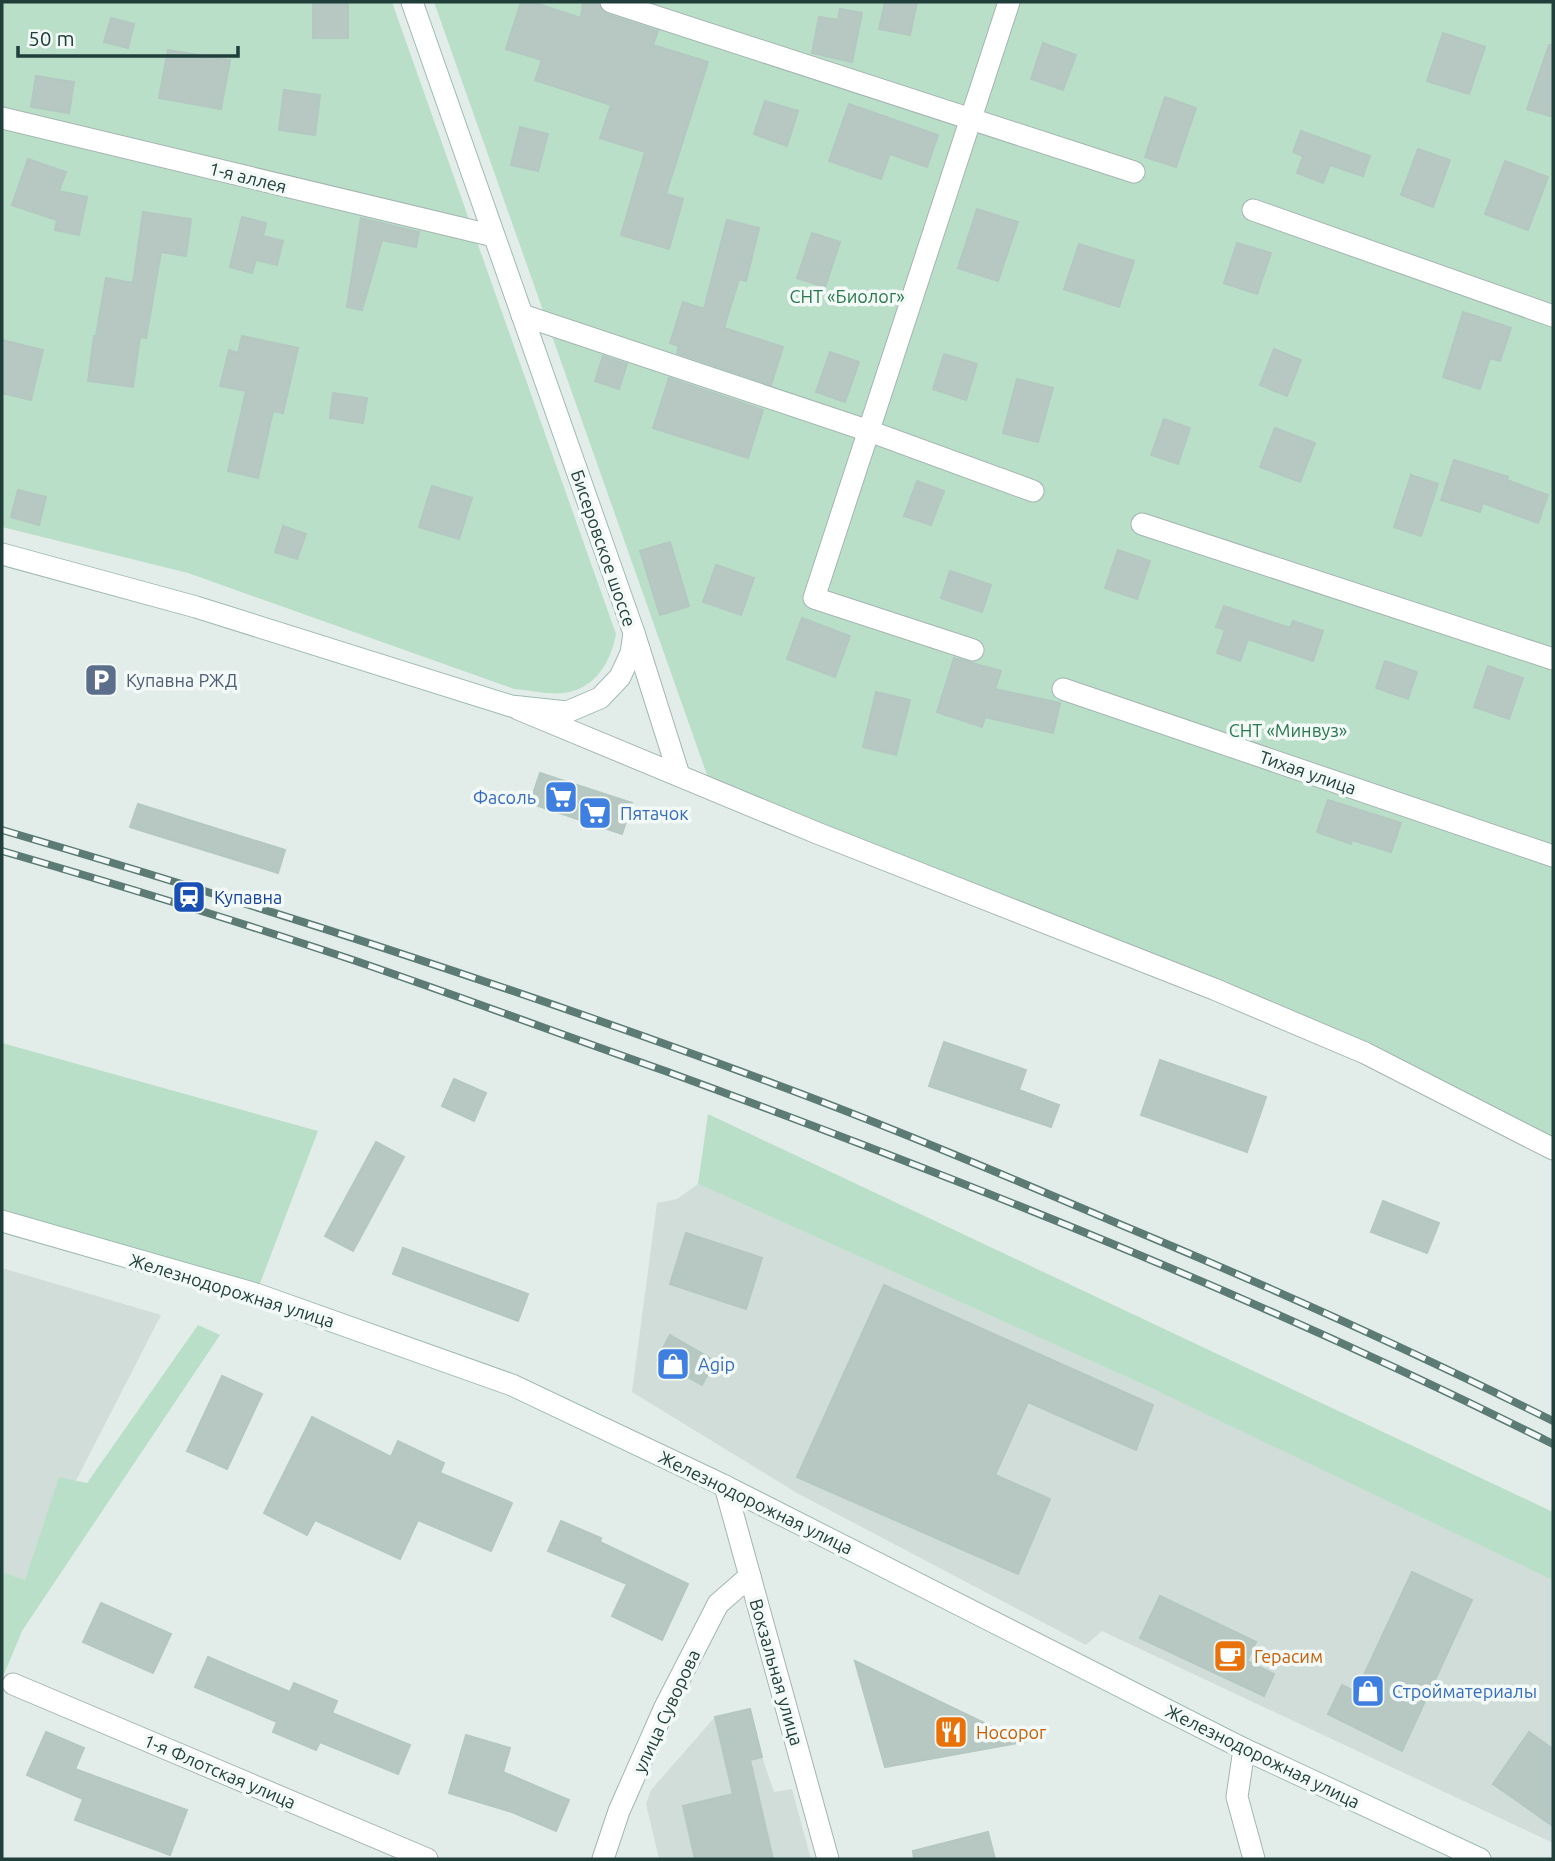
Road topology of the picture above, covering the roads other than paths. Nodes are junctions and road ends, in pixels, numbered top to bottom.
1 (412, 2) edge
2 (611, 2) edge
3 (1009, 2) edge
4 (2, 118) edge
5 (972, 118) junction
6 (1135, 172) dead end
7 (1253, 211) dead end
8 (494, 236) junction
9 (522, 315) junction
10 (1553, 316) edge
11 (869, 431) junction
12 (1033, 492) dead end
13 (1142, 524) dead end
14 (2, 554) edge
15 (634, 633) junction
16 (974, 650) dead end
17 (1553, 659) edge
18 (1063, 689) dead end
19 (511, 706) junction
20 (679, 775) junction
21 (1553, 856) edge
22 (1553, 1149) edge
23 (2, 1221) edge
24 (725, 1486) junction
25 (750, 1576) junction
26 (13, 1684) dead end
27 (1244, 1749) junction
28 (427, 1859) edge
29 (603, 1859) edge
30 (828, 1859) edge
31 (1254, 1859) edge
32 (1480, 1859) edge

1 - 8 street, Бисеровское шоссе
2 - 5 street
3 - 5 street
4 - 8 street, 1-я аллея
5 - 6 street
5 - 11 street
7 - 10 street
8 - 9 street, Бисеровское шоссе
9 - 11 street
9 - 15 street, Бисеровское шоссе
11 - 12 street
11 - 16 street
13 - 17 street
14 - 19 street, Бисеровское шоссе
15 - 19 street, Бисеровское шоссе
15 - 20 street
18 - 21 street, Тихая улица
19 - 20 street
20 - 22 street
23 - 24 street, Железнодорожная улица
24 - 25 street, Вокзальная улица
24 - 27 street, Железнодорожная улица
25 - 29 street, улица Суворова
25 - 30 street, Вокзальная улица
26 - 28 street, 1-я Флотская улица
27 - 31 street
27 - 32 street, Железнодорожная улица

